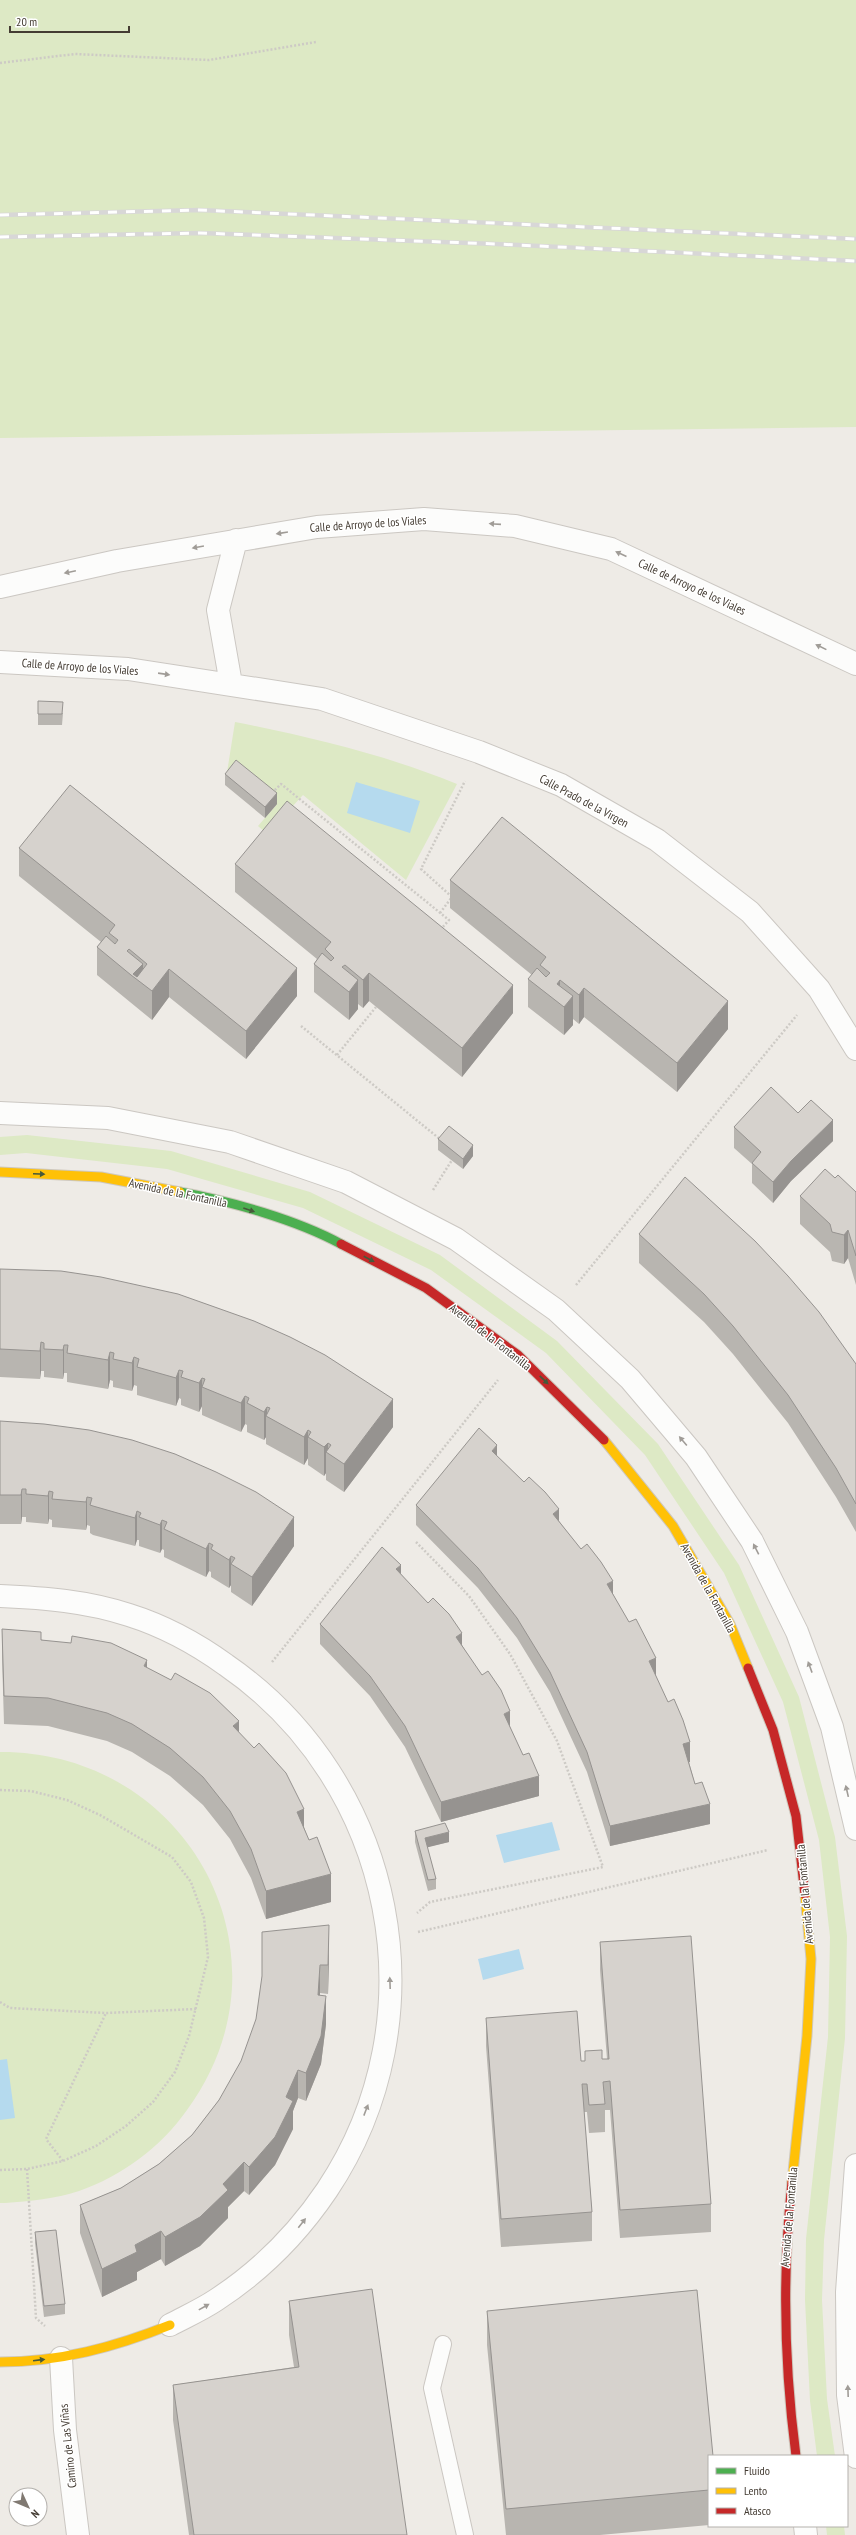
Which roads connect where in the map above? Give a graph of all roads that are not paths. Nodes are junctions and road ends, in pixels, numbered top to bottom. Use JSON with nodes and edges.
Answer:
{"nodes":[{"id":1,"x":236,"y":540,"type":"junction"},
{"id":2,"x":0,"y":587,"type":"edge"},
{"id":3,"x":0,"y":662,"type":"edge"},
{"id":4,"x":856,"y":664,"type":"edge"},
{"id":5,"x":231,"y":684,"type":"junction"},
{"id":6,"x":856,"y":1049,"type":"edge"},
{"id":7,"x":0,"y":1113,"type":"edge"},
{"id":8,"x":0,"y":1172,"type":"edge"},
{"id":9,"x":0,"y":1596,"type":"edge"},
{"id":10,"x":856,"y":1829,"type":"edge"},
{"id":11,"x":856,"y":2166,"type":"edge"},
{"id":12,"x":170,"y":2325,"type":"joint"},
{"id":13,"x":443,"y":2344,"type":"dead end"},
{"id":14,"x":61,"y":2358,"type":"junction"},
{"id":15,"x":0,"y":2362,"type":"edge"},
{"id":16,"x":796,"y":2455,"type":"edge"},
{"id":17,"x":856,"y":2457,"type":"edge"},
{"id":18,"x":78,"y":2535,"type":"edge"},
{"id":19,"x":465,"y":2535,"type":"edge"}],
"edges":[{"from":1,"to":2,"type":"street","name":"Calle de Arroyo de los Viales","one_way":true},
{"from":4,"to":1,"type":"street","name":"Calle de Arroyo de los Viales","one_way":true},
{"from":1,"to":5,"type":"street"},
{"from":3,"to":5,"type":"street","name":"Calle de Arroyo de los Viales","one_way":true},
{"from":5,"to":6,"type":"street","name":"Calle Prado de la Virgen"},
{"from":10,"to":7,"type":"street","one_way":true},
{"from":8,"to":16,"type":"street","name":"Avenida de la Fontanilla","one_way":true},
{"from":12,"to":9,"type":"street","one_way":true},
{"from":17,"to":11,"type":"street","one_way":true},
{"from":12,"to":14,"type":"street"},
{"from":13,"to":19,"type":"lane"},
{"from":15,"to":14,"type":"street","one_way":true},
{"from":14,"to":18,"type":"street","name":"Camino de Las Viñas"}]}
